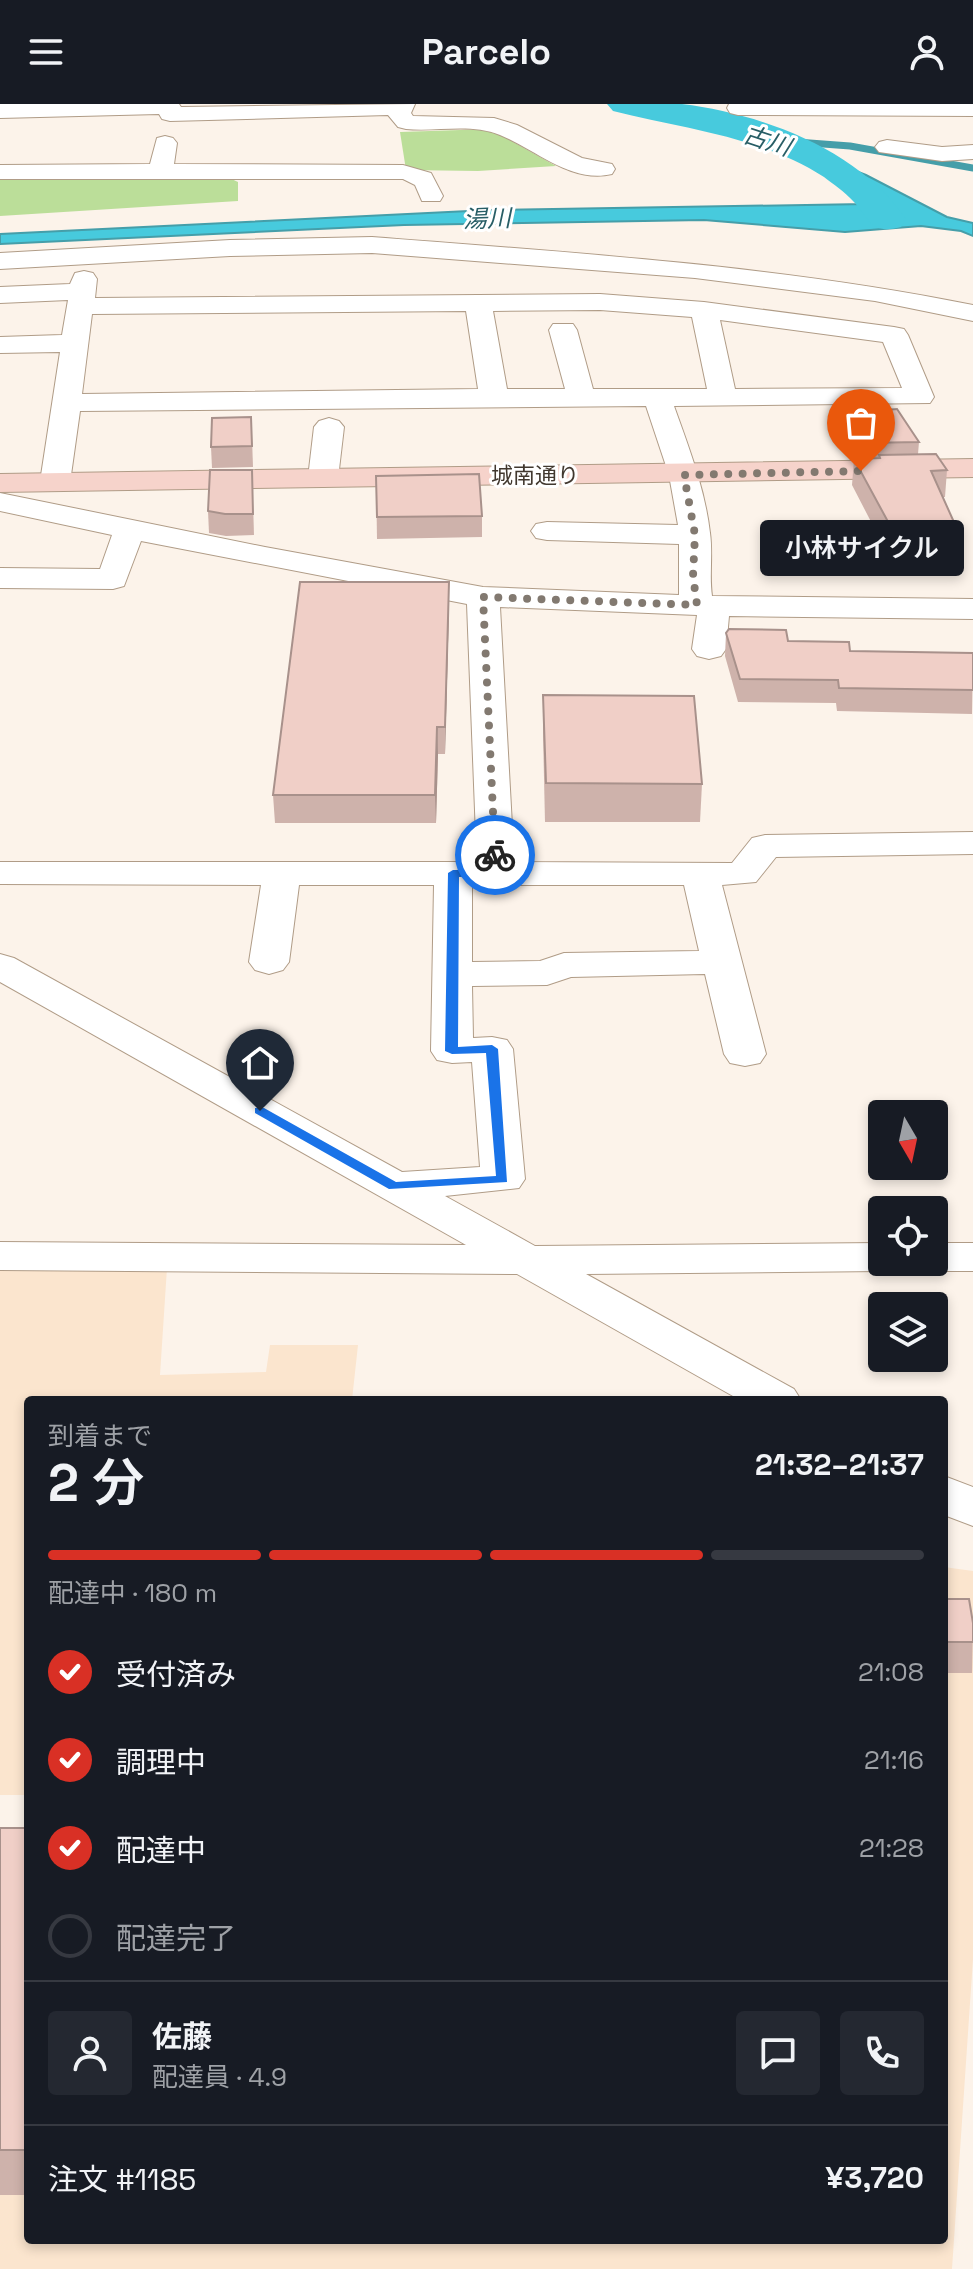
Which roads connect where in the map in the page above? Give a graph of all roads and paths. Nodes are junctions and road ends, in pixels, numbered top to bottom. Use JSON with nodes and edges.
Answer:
{"nodes":[{"id":1,"x":404,"y":106,"type":"edge"},
{"id":2,"x":839,"y":106,"type":"edge"},
{"id":3,"x":973,"y":109,"type":"edge"},
{"id":4,"x":0,"y":111,"type":"edge"},
{"id":5,"x":737,"y":111,"type":"edge"},
{"id":6,"x":168,"y":120,"type":"edge"},
{"id":7,"x":136,"y":136,"type":"dead end"},
{"id":8,"x":195,"y":140,"type":"dead end"},
{"id":9,"x":973,"y":152,"type":"edge"},
{"id":10,"x":603,"y":169,"type":"dead end"},
{"id":11,"x":161,"y":171,"type":"junction"},
{"id":12,"x":973,"y":171,"type":"edge"},
{"id":13,"x":0,"y":172,"type":"edge"},
{"id":14,"x":431,"y":196,"type":"dead end"},
{"id":15,"x":87,"y":257,"type":"junction"},
{"id":16,"x":0,"y":261,"type":"edge"},
{"id":17,"x":463,"y":271,"type":"dead end"},
{"id":18,"x":0,"y":295,"type":"edge"},
{"id":19,"x":82,"y":298,"type":"junction"},
{"id":20,"x":469,"y":303,"type":"junction"},
{"id":21,"x":704,"y":310,"type":"junction"},
{"id":22,"x":973,"y":313,"type":"edge"},
{"id":23,"x":563,"y":330,"type":"dead end"},
{"id":24,"x":75,"y":343,"type":"junction"},
{"id":25,"x":0,"y":345,"type":"edge"},
{"id":26,"x":494,"y":399,"type":"junction"},
{"id":27,"x":582,"y":399,"type":"junction"},
{"id":28,"x":723,"y":399,"type":"junction"},
{"id":29,"x":658,"y":400,"type":"junction"},
{"id":30,"x":66,"y":403,"type":"junction"},
{"id":31,"x":329,"y":427,"type":"dead end"},
{"id":32,"x":973,"y":468,"type":"edge"},
{"id":33,"x":684,"y":475,"type":"junction"},
{"id":34,"x":323,"y":478,"type":"junction"},
{"id":35,"x":55,"y":482,"type":"junction"},
{"id":36,"x":0,"y":483,"type":"edge"},
{"id":37,"x":0,"y":502,"type":"edge"},
{"id":38,"x":129,"y":530,"type":"junction"},
{"id":39,"x":547,"y":531,"type":"dead end"},
{"id":40,"x":695,"y":535,"type":"junction"},
{"id":41,"x":0,"y":578,"type":"edge"},
{"id":42,"x":483,"y":597,"type":"junction"},
{"id":43,"x":707,"y":605,"type":"junction"},
{"id":44,"x":973,"y":609,"type":"edge"},
{"id":45,"x":709,"y":649,"type":"dead end"},
{"id":46,"x":973,"y":843,"type":"edge"},
{"id":47,"x":0,"y":873,"type":"edge"},
{"id":48,"x":282,"y":873,"type":"junction"},
{"id":49,"x":453,"y":873,"type":"junction"},
{"id":50,"x":496,"y":873,"type":"junction"},
{"id":51,"x":700,"y":874,"type":"junction"},
{"id":52,"x":269,"y":962,"type":"dead end"},
{"id":53,"x":723,"y":962,"type":"junction"},
{"id":54,"x":0,"y":966,"type":"edge"},
{"id":55,"x":451,"y":974,"type":"junction"},
{"id":56,"x":745,"y":1054,"type":"dead end"},
{"id":57,"x":393,"y":1186,"type":"junction"},
{"id":58,"x":0,"y":1256,"type":"edge"},
{"id":59,"x":868,"y":1257,"type":"edge"},
{"id":60,"x":948,"y":1257,"type":"edge"},
{"id":61,"x":973,"y":1257,"type":"edge"},
{"id":62,"x":523,"y":1260,"type":"junction"},
{"id":63,"x":770,"y":1396,"type":"edge"},
{"id":64,"x":948,"y":1495,"type":"edge"},
{"id":65,"x":973,"y":1509,"type":"edge"}],
"edges":[{"from":1,"to":6,"type":"street"},
{"from":1,"to":10,"type":"street"},
{"from":2,"to":3,"type":"street"},
{"from":2,"to":5,"type":"street"},
{"from":4,"to":6,"type":"street"},
{"from":6,"to":7,"type":"street"},
{"from":6,"to":8,"type":"street"},
{"from":6,"to":11,"type":"street"},
{"from":9,"to":12,"type":"street"},
{"from":11,"to":13,"type":"street"},
{"from":11,"to":14,"type":"street"},
{"from":15,"to":16,"type":"street"},
{"from":15,"to":19,"type":"street"},
{"from":15,"to":22,"type":"street"},
{"from":17,"to":20,"type":"street"},
{"from":18,"to":19,"type":"street"},
{"from":19,"to":20,"type":"street"},
{"from":19,"to":24,"type":"street"},
{"from":20,"to":21,"type":"street"},
{"from":20,"to":26,"type":"street"},
{"from":21,"to":28,"type":"street"},
{"from":21,"to":28,"type":"street"},
{"from":23,"to":27,"type":"street"},
{"from":24,"to":25,"type":"street"},
{"from":24,"to":30,"type":"street"},
{"from":26,"to":27,"type":"street"},
{"from":26,"to":30,"type":"street"},
{"from":27,"to":29,"type":"street"},
{"from":28,"to":29,"type":"street"},
{"from":29,"to":33,"type":"street"},
{"from":30,"to":35,"type":"street"},
{"from":31,"to":34,"type":"street"},
{"from":32,"to":33,"type":"main road","name":"城南通り"},
{"from":33,"to":34,"type":"main road","name":"城南通り"},
{"from":33,"to":40,"type":"street"},
{"from":34,"to":35,"type":"main road","name":"城南通り"},
{"from":35,"to":36,"type":"main road","name":"城南通り"},
{"from":37,"to":38,"type":"street"},
{"from":38,"to":41,"type":"street"},
{"from":38,"to":42,"type":"street"},
{"from":39,"to":40,"type":"street"},
{"from":40,"to":43,"type":"street"},
{"from":42,"to":43,"type":"street"},
{"from":42,"to":50,"type":"street"},
{"from":43,"to":44,"type":"street"},
{"from":43,"to":45,"type":"street"},
{"from":46,"to":51,"type":"street"},
{"from":47,"to":48,"type":"street"},
{"from":48,"to":49,"type":"street"},
{"from":48,"to":52,"type":"street"},
{"from":49,"to":50,"type":"street"},
{"from":49,"to":55,"type":"street"},
{"from":50,"to":51,"type":"street"},
{"from":51,"to":53,"type":"street"},
{"from":53,"to":55,"type":"street"},
{"from":53,"to":56,"type":"street"},
{"from":54,"to":57,"type":"street"},
{"from":55,"to":57,"type":"street"},
{"from":57,"to":62,"type":"street"},
{"from":58,"to":62,"type":"street"},
{"from":59,"to":62,"type":"street"},
{"from":60,"to":61,"type":"street"},
{"from":62,"to":63,"type":"street"},
{"from":64,"to":65,"type":"street"}]}
